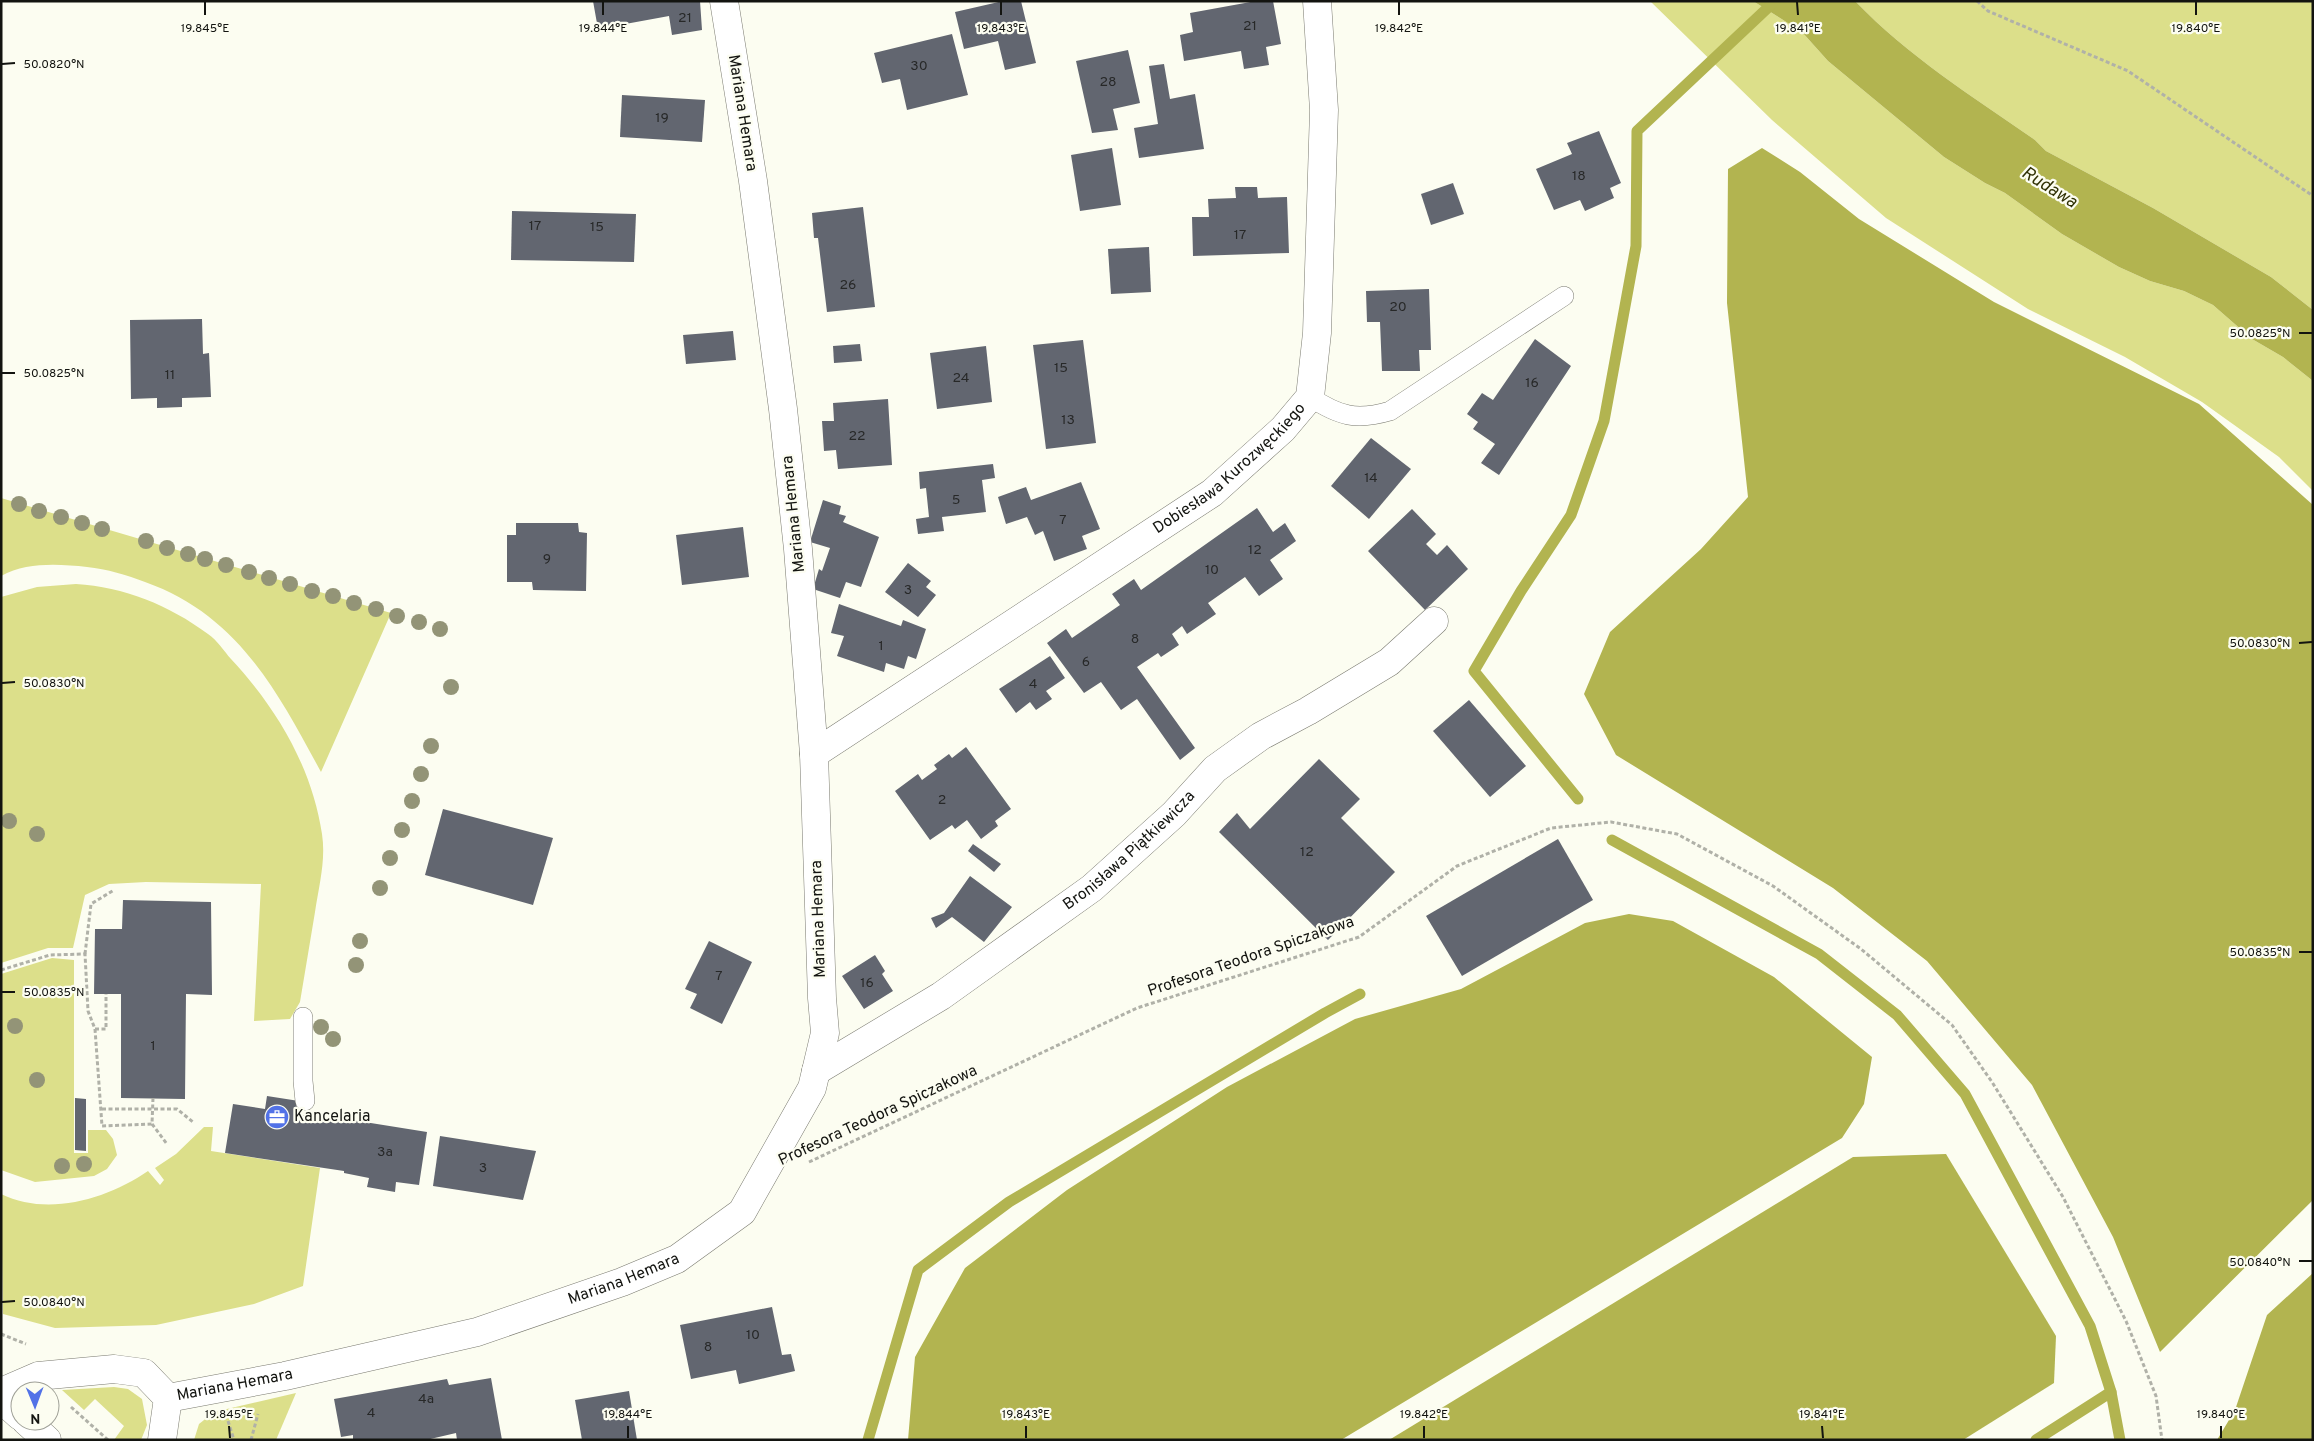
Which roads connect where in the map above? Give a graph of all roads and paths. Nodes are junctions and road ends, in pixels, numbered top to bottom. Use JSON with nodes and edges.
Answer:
{"nodes":[{"id":1,"x":724,"y":1,"type":"edge"},
{"id":2,"x":1317,"y":1,"type":"edge"},
{"id":3,"x":1978,"y":1,"type":"edge"},
{"id":4,"x":2313,"y":196,"type":"edge"},
{"id":5,"x":1564,"y":296,"type":"dead end"},
{"id":6,"x":1310,"y":397,"type":"junction"},
{"id":7,"x":1434,"y":621,"type":"dead end"},
{"id":8,"x":814,"y":754,"type":"junction"},
{"id":9,"x":114,"y":890,"type":"dead end"},
{"id":10,"x":85,"y":954,"type":"junction"},
{"id":11,"x":1,"y":970,"type":"edge"},
{"id":12,"x":106,"y":994,"type":"dead end"},
{"id":13,"x":304,"y":1016,"type":"dead end"},
{"id":14,"x":95,"y":1029,"type":"junction"},
{"id":15,"x":816,"y":1071,"type":"junction"},
{"id":16,"x":153,"y":1098,"type":"dead end"},
{"id":17,"x":305,"y":1101,"type":"dead end"},
{"id":18,"x":152,"y":1108,"type":"junction"},
{"id":19,"x":102,"y":1109,"type":"junction"},
{"id":20,"x":193,"y":1122,"type":"dead end"},
{"id":21,"x":152,"y":1124,"type":"junction"},
{"id":22,"x":167,"y":1144,"type":"dead end"},
{"id":23,"x":758,"y":1184,"type":"junction"},
{"id":24,"x":1,"y":1334,"type":"edge"},
{"id":25,"x":24,"y":1344,"type":"dead end"},
{"id":26,"x":1,"y":1392,"type":"edge"},
{"id":27,"x":168,"y":1398,"type":"junction"},
{"id":28,"x":226,"y":1416,"type":"dead end"},
{"id":29,"x":37,"y":1431,"type":"edge"},
{"id":30,"x":47,"y":1440,"type":"edge"},
{"id":31,"x":162,"y":1440,"type":"edge"},
{"id":32,"x":234,"y":1440,"type":"edge"},
{"id":33,"x":2162,"y":1440,"type":"edge"}],
"edges":[{"from":1,"to":8,"type":"street","name":"Mariana Hemara"},
{"from":2,"to":6,"type":"street","name":"Dobiesława Kurozwęckiego"},
{"from":3,"to":4,"type":"path"},
{"from":5,"to":6,"type":"lane"},
{"from":6,"to":8,"type":"street","name":"Dobiesława Kurozwęckiego"},
{"from":7,"to":15,"type":"street","name":"Bronisława Piątkiewicza"},
{"from":8,"to":15,"type":"street","name":"Mariana Hemara"},
{"from":9,"to":10,"type":"path"},
{"from":10,"to":11,"type":"path"},
{"from":10,"to":14,"type":"path"},
{"from":12,"to":14,"type":"path"},
{"from":13,"to":17,"type":"lane"},
{"from":14,"to":19,"type":"path"},
{"from":15,"to":23,"type":"street","name":"Mariana Hemara"},
{"from":16,"to":18,"type":"path"},
{"from":18,"to":19,"type":"path"},
{"from":18,"to":20,"type":"path"},
{"from":18,"to":21,"type":"path"},
{"from":19,"to":21,"type":"path"},
{"from":21,"to":22,"type":"path"},
{"from":23,"to":27,"type":"street","name":"Mariana Hemara"},
{"from":23,"to":33,"type":"path","name":"Profesora Teodora Spiczakowa"},
{"from":24,"to":25,"type":"path"},
{"from":26,"to":27,"type":"street","name":"Mariana Hemara"},
{"from":27,"to":31,"type":"street","name":"Mariana Hemara"},
{"from":28,"to":32,"type":"path"},
{"from":29,"to":30,"type":"street"}]}
